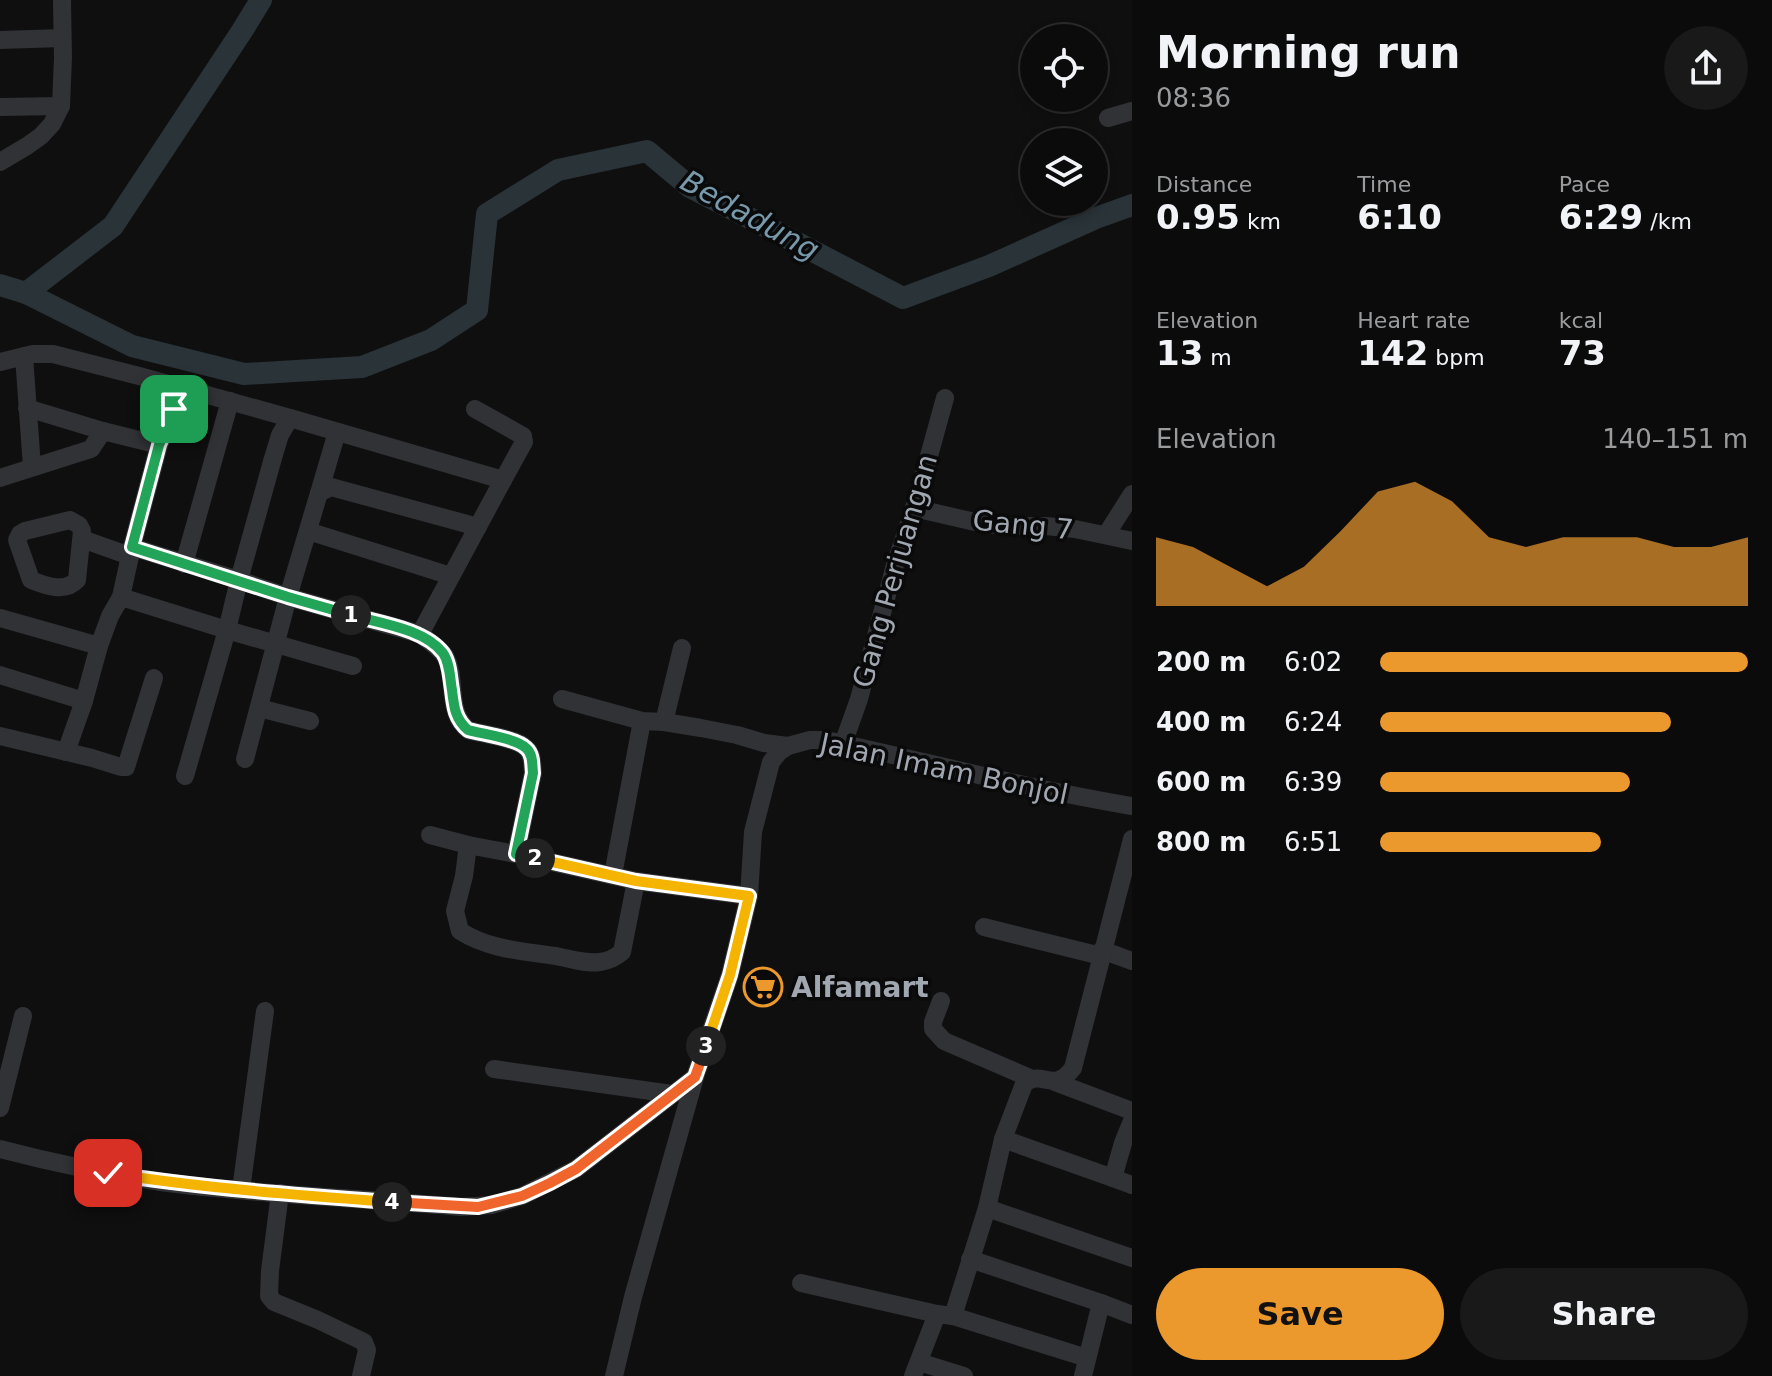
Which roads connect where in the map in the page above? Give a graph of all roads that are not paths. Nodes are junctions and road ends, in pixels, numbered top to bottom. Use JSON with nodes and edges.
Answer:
{"nodes":[{"id":1,"x":62,"y":0,"type":"edge"},
{"id":2,"x":62,"y":38,"type":"junction"},
{"id":3,"x":0,"y":40,"type":"edge"},
{"id":4,"x":61,"y":106,"type":"junction"},
{"id":5,"x":0,"y":107,"type":"edge"},
{"id":6,"x":1132,"y":111,"type":"edge"},
{"id":7,"x":1108,"y":118,"type":"dead end"},
{"id":8,"x":0,"y":162,"type":"edge"},
{"id":9,"x":24,"y":356,"type":"junction"},
{"id":10,"x":0,"y":362,"type":"edge"},
{"id":11,"x":186,"y":388,"type":"junction"},
{"id":12,"x":945,"y":398,"type":"dead end"},
{"id":13,"x":230,"y":401,"type":"junction"},
{"id":14,"x":27,"y":408,"type":"junction"},
{"id":15,"x":475,"y":409,"type":"dead end"},
{"id":16,"x":290,"y":418,"type":"junction"},
{"id":17,"x":103,"y":431,"type":"junction"},
{"id":18,"x":337,"y":432,"type":"junction"},
{"id":19,"x":159,"y":445,"type":"junction"},
{"id":20,"x":32,"y":467,"type":"junction"},
{"id":21,"x":0,"y":478,"type":"edge"},
{"id":22,"x":503,"y":480,"type":"junction"},
{"id":23,"x":319,"y":493,"type":"junction"},
{"id":24,"x":1132,"y":494,"type":"edge"},
{"id":25,"x":914,"y":508,"type":"junction"},
{"id":26,"x":478,"y":527,"type":"junction"},
{"id":27,"x":308,"y":531,"type":"junction"},
{"id":28,"x":1106,"y":535,"type":"junction"},
{"id":29,"x":82,"y":539,"type":"dead end"},
{"id":30,"x":1132,"y":541,"type":"edge"},
{"id":31,"x":131,"y":551,"type":"junction"},
{"id":32,"x":184,"y":564,"type":"junction"},
{"id":33,"x":451,"y":576,"type":"junction"},
{"id":34,"x":239,"y":580,"type":"junction"},
{"id":35,"x":121,"y":597,"type":"junction"},
{"id":36,"x":288,"y":597,"type":"junction"},
{"id":37,"x":0,"y":618,"type":"edge"},
{"id":38,"x":227,"y":630,"type":"junction"},
{"id":39,"x":420,"y":634,"type":"junction"},
{"id":40,"x":276,"y":644,"type":"junction"},
{"id":41,"x":99,"y":646,"type":"junction"},
{"id":42,"x":682,"y":648,"type":"dead end"},
{"id":43,"x":353,"y":666,"type":"dead end"},
{"id":44,"x":0,"y":675,"type":"edge"},
{"id":45,"x":154,"y":678,"type":"dead end"},
{"id":46,"x":562,"y":699,"type":"dead end"},
{"id":47,"x":84,"y":701,"type":"junction"},
{"id":48,"x":259,"y":708,"type":"junction"},
{"id":49,"x":310,"y":721,"type":"dead end"},
{"id":50,"x":642,"y":721,"type":"junction"},
{"id":51,"x":664,"y":722,"type":"junction"},
{"id":52,"x":0,"y":736,"type":"edge"},
{"id":53,"x":843,"y":744,"type":"junction"},
{"id":54,"x":788,"y":746,"type":"junction"},
{"id":55,"x":66,"y":752,"type":"junction"},
{"id":56,"x":245,"y":759,"type":"dead end"},
{"id":57,"x":185,"y":776,"type":"dead end"},
{"id":58,"x":1132,"y":806,"type":"edge"},
{"id":59,"x":430,"y":835,"type":"dead end"},
{"id":60,"x":1132,"y":839,"type":"edge"},
{"id":61,"x":468,"y":845,"type":"junction"},
{"id":62,"x":516,"y":854,"type":"junction"},
{"id":63,"x":613,"y":875,"type":"junction"},
{"id":64,"x":636,"y":881,"type":"junction"},
{"id":65,"x":749,"y":896,"type":"junction"},
{"id":66,"x":984,"y":927,"type":"dead end"},
{"id":67,"x":1102,"y":953,"type":"junction"},
{"id":68,"x":1132,"y":961,"type":"edge"},
{"id":69,"x":941,"y":1001,"type":"dead end"},
{"id":70,"x":265,"y":1011,"type":"dead end"},
{"id":71,"x":23,"y":1016,"type":"dead end"},
{"id":72,"x":494,"y":1069,"type":"dead end"},
{"id":73,"x":695,"y":1077,"type":"junction"},
{"id":74,"x":1030,"y":1078,"type":"junction"},
{"id":75,"x":1055,"y":1082,"type":"junction"},
{"id":76,"x":672,"y":1094,"type":"junction"},
{"id":77,"x":0,"y":1108,"type":"edge"},
{"id":78,"x":1132,"y":1111,"type":"edge"},
{"id":79,"x":1132,"y":1121,"type":"edge"},
{"id":80,"x":1003,"y":1139,"type":"junction"},
{"id":81,"x":0,"y":1149,"type":"edge"},
{"id":82,"x":1113,"y":1178,"type":"junction"},
{"id":83,"x":1132,"y":1185,"type":"edge"},
{"id":84,"x":241,"y":1190,"type":"junction"},
{"id":85,"x":280,"y":1193,"type":"junction"},
{"id":86,"x":987,"y":1208,"type":"junction"},
{"id":87,"x":1132,"y":1258,"type":"edge"},
{"id":88,"x":970,"y":1259,"type":"junction"},
{"id":89,"x":801,"y":1283,"type":"dead end"},
{"id":90,"x":1101,"y":1303,"type":"junction"},
{"id":91,"x":945,"y":1315,"type":"junction"},
{"id":92,"x":1132,"y":1315,"type":"edge"},
{"id":93,"x":1085,"y":1367,"type":"edge"},
{"id":94,"x":916,"y":1369,"type":"edge"},
{"id":95,"x":361,"y":1376,"type":"edge"},
{"id":96,"x":614,"y":1376,"type":"edge"},
{"id":97,"x":964,"y":1376,"type":"edge"}],
"edges":[{"from":1,"to":2,"type":"street"},
{"from":2,"to":3,"type":"street"},
{"from":2,"to":4,"type":"street"},
{"from":4,"to":5,"type":"street"},
{"from":4,"to":8,"type":"street"},
{"from":6,"to":7,"type":"street"},
{"from":9,"to":10,"type":"street"},
{"from":9,"to":11,"type":"street"},
{"from":9,"to":14,"type":"street"},
{"from":11,"to":13,"type":"street"},
{"from":11,"to":19,"type":"street"},
{"from":12,"to":25,"type":"street","name":"Gang Perjuangan"},
{"from":13,"to":16,"type":"street"},
{"from":13,"to":32,"type":"street"},
{"from":14,"to":17,"type":"street"},
{"from":14,"to":20,"type":"street"},
{"from":15,"to":22,"type":"street"},
{"from":16,"to":18,"type":"street"},
{"from":16,"to":34,"type":"street"},
{"from":17,"to":19,"type":"street"},
{"from":17,"to":20,"type":"street"},
{"from":18,"to":22,"type":"street"},
{"from":18,"to":23,"type":"street"},
{"from":19,"to":31,"type":"street"},
{"from":20,"to":21,"type":"street"},
{"from":22,"to":26,"type":"street"},
{"from":23,"to":26,"type":"street"},
{"from":23,"to":27,"type":"street"},
{"from":24,"to":28,"type":"street"},
{"from":25,"to":28,"type":"street","name":"Gang 7"},
{"from":25,"to":53,"type":"street","name":"Gang Perjuangan"},
{"from":26,"to":33,"type":"street"},
{"from":27,"to":33,"type":"street"},
{"from":27,"to":36,"type":"street"},
{"from":28,"to":30,"type":"street","name":"Gang 7"},
{"from":29,"to":31,"type":"street"},
{"from":31,"to":32,"type":"street"},
{"from":31,"to":35,"type":"street"},
{"from":32,"to":34,"type":"street"},
{"from":33,"to":39,"type":"street"},
{"from":34,"to":36,"type":"street"},
{"from":34,"to":38,"type":"street"},
{"from":35,"to":38,"type":"street"},
{"from":35,"to":41,"type":"street"},
{"from":36,"to":39,"type":"street"},
{"from":36,"to":40,"type":"street"},
{"from":37,"to":41,"type":"street"},
{"from":38,"to":40,"type":"street"},
{"from":38,"to":57,"type":"street"},
{"from":39,"to":62,"type":"street"},
{"from":40,"to":43,"type":"street"},
{"from":40,"to":48,"type":"street"},
{"from":41,"to":47,"type":"street"},
{"from":42,"to":51,"type":"street"},
{"from":44,"to":47,"type":"street"},
{"from":45,"to":55,"type":"street"},
{"from":46,"to":50,"type":"street"},
{"from":47,"to":55,"type":"street"},
{"from":48,"to":49,"type":"street"},
{"from":48,"to":56,"type":"street"},
{"from":50,"to":51,"type":"street"},
{"from":50,"to":63,"type":"street"},
{"from":51,"to":54,"type":"street"},
{"from":52,"to":55,"type":"street"},
{"from":53,"to":54,"type":"street","name":"Jalan Imam Bonjol"},
{"from":53,"to":58,"type":"street","name":"Jalan Imam Bonjol"},
{"from":54,"to":65,"type":"street","name":"Jalan Imam Bonjol"},
{"from":59,"to":61,"type":"street"},
{"from":60,"to":67,"type":"street"},
{"from":61,"to":62,"type":"street"},
{"from":61,"to":64,"type":"street"},
{"from":62,"to":63,"type":"street"},
{"from":63,"to":64,"type":"street"},
{"from":64,"to":65,"type":"street"},
{"from":65,"to":73,"type":"street","name":"Jalan Imam Bonjol"},
{"from":66,"to":67,"type":"street"},
{"from":67,"to":68,"type":"street"},
{"from":67,"to":75,"type":"street"},
{"from":69,"to":74,"type":"street"},
{"from":70,"to":84,"type":"street"},
{"from":71,"to":77,"type":"street"},
{"from":72,"to":76,"type":"street"},
{"from":73,"to":76,"type":"street"},
{"from":73,"to":96,"type":"street","name":"Jalan Imam Bonjol"},
{"from":74,"to":75,"type":"street"},
{"from":74,"to":80,"type":"street"},
{"from":75,"to":78,"type":"street"},
{"from":76,"to":85,"type":"street"},
{"from":79,"to":82,"type":"street"},
{"from":80,"to":82,"type":"street"},
{"from":80,"to":86,"type":"street"},
{"from":81,"to":84,"type":"street"},
{"from":82,"to":83,"type":"street"},
{"from":84,"to":85,"type":"street"},
{"from":85,"to":95,"type":"street"},
{"from":86,"to":87,"type":"street"},
{"from":86,"to":88,"type":"street"},
{"from":88,"to":90,"type":"street"},
{"from":88,"to":91,"type":"street"},
{"from":89,"to":91,"type":"street"},
{"from":90,"to":92,"type":"street"},
{"from":90,"to":93,"type":"street"},
{"from":91,"to":93,"type":"street"},
{"from":91,"to":94,"type":"street"},
{"from":94,"to":97,"type":"street"}]}
